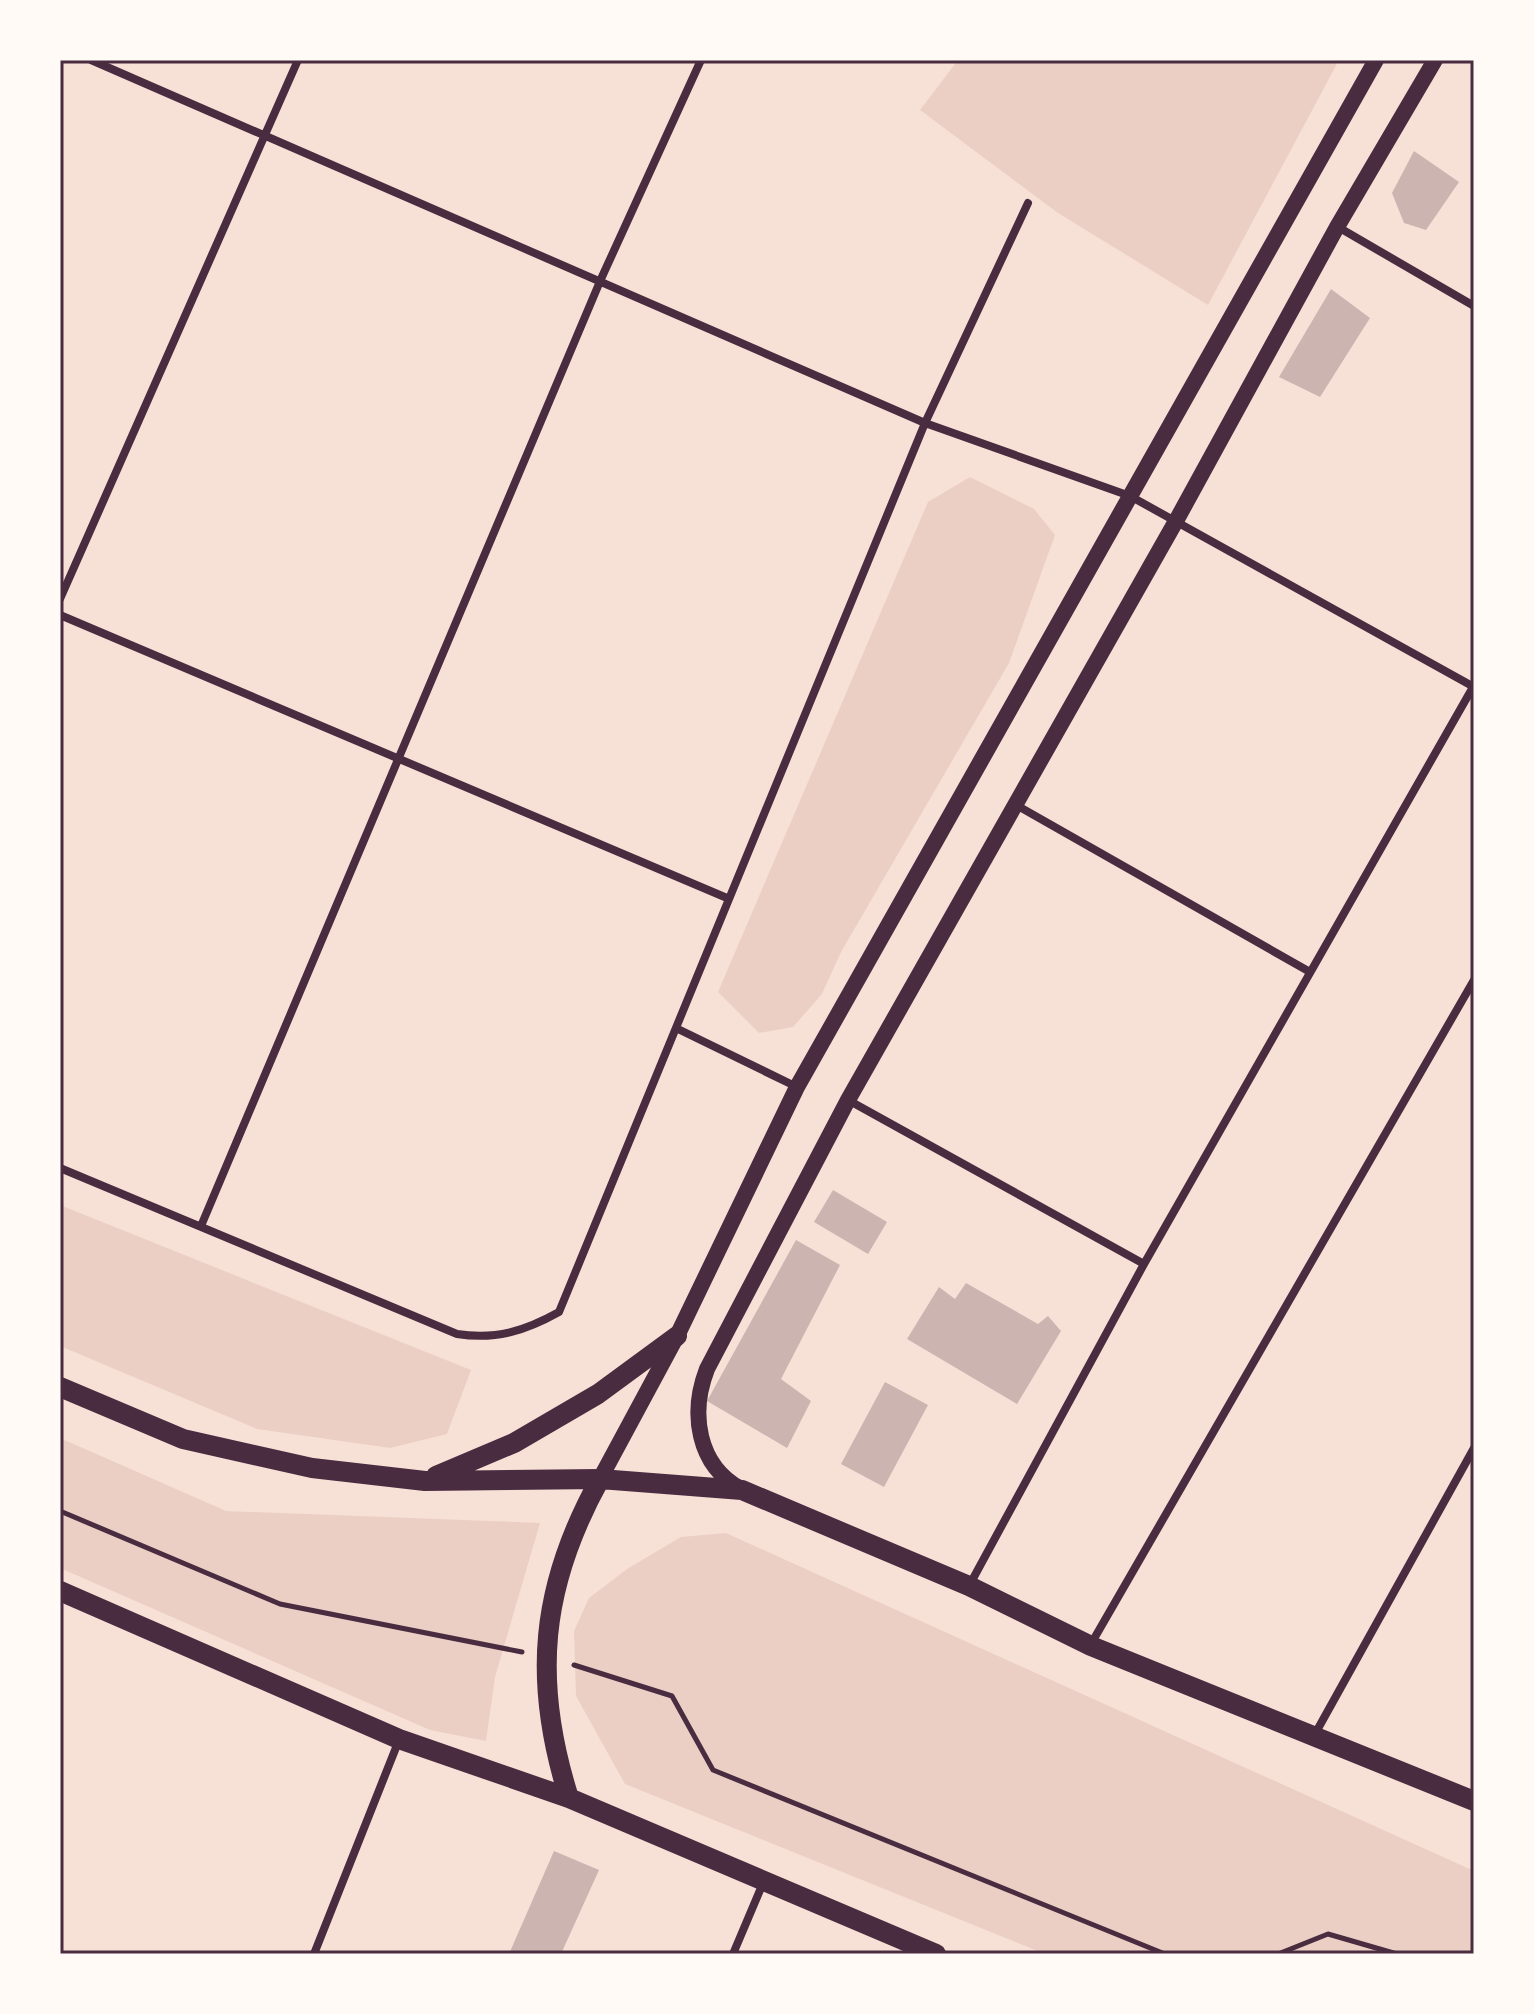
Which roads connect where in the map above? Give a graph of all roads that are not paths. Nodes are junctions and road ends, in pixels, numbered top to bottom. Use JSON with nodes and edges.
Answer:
{"nodes":[{"id":1,"x":91,"y":60,"type":"edge"},
{"id":2,"x":298,"y":60,"type":"edge"},
{"id":3,"x":701,"y":60,"type":"edge"},
{"id":4,"x":1376,"y":60,"type":"edge"},
{"id":5,"x":1435,"y":60,"type":"edge"},
{"id":6,"x":264,"y":135,"type":"junction"},
{"id":7,"x":1028,"y":203,"type":"dead end"},
{"id":8,"x":1337,"y":227,"type":"junction"},
{"id":9,"x":601,"y":279,"type":"junction"},
{"id":10,"x":1474,"y":306,"type":"edge"},
{"id":11,"x":925,"y":423,"type":"junction"},
{"id":12,"x":1130,"y":496,"type":"junction"},
{"id":13,"x":1176,"y":521,"type":"junction"},
{"id":14,"x":60,"y":599,"type":"edge"},
{"id":15,"x":60,"y":615,"type":"edge"},
{"id":16,"x":1474,"y":687,"type":"edge"},
{"id":17,"x":397,"y":757,"type":"junction"},
{"id":18,"x":1015,"y":805,"type":"junction"},
{"id":19,"x":727,"y":898,"type":"junction"},
{"id":20,"x":1310,"y":972,"type":"junction"},
{"id":21,"x":1474,"y":980,"type":"edge"},
{"id":22,"x":678,"y":1029,"type":"junction"},
{"id":23,"x":797,"y":1087,"type":"junction"},
{"id":24,"x":848,"y":1100,"type":"junction"},
{"id":25,"x":60,"y":1168,"type":"edge"},
{"id":26,"x":201,"y":1226,"type":"junction"},
{"id":27,"x":1144,"y":1264,"type":"junction"},
{"id":28,"x":677,"y":1336,"type":"junction"},
{"id":29,"x":60,"y":1387,"type":"edge"},
{"id":30,"x":1474,"y":1448,"type":"edge"},
{"id":31,"x":600,"y":1479,"type":"junction"},
{"id":32,"x":425,"y":1481,"type":"junction"},
{"id":33,"x":742,"y":1490,"type":"junction"},
{"id":34,"x":969,"y":1586,"type":"junction"},
{"id":35,"x":60,"y":1591,"type":"edge"},
{"id":36,"x":1091,"y":1646,"type":"junction"},
{"id":37,"x":1314,"y":1735,"type":"junction"},
{"id":38,"x":399,"y":1739,"type":"junction"},
{"id":39,"x":569,"y":1798,"type":"junction"},
{"id":40,"x":1469,"y":1802,"type":"edge"},
{"id":41,"x":765,"y":1879,"type":"junction"},
{"id":42,"x":314,"y":1954,"type":"edge"},
{"id":43,"x":733,"y":1954,"type":"edge"},
{"id":44,"x":936,"y":1954,"type":"edge"}],
"edges":[{"from":1,"to":6,"type":"street"},
{"from":2,"to":6,"type":"street"},
{"from":3,"to":9,"type":"street"},
{"from":4,"to":12,"type":"main road"},
{"from":5,"to":8,"type":"main road"},
{"from":6,"to":9,"type":"street"},
{"from":6,"to":14,"type":"street"},
{"from":7,"to":11,"type":"street"},
{"from":8,"to":10,"type":"street"},
{"from":8,"to":13,"type":"main road"},
{"from":9,"to":11,"type":"street"},
{"from":9,"to":17,"type":"street"},
{"from":11,"to":12,"type":"street"},
{"from":11,"to":19,"type":"street"},
{"from":12,"to":13,"type":"street"},
{"from":12,"to":23,"type":"main road"},
{"from":13,"to":16,"type":"street"},
{"from":13,"to":18,"type":"main road"},
{"from":15,"to":17,"type":"street"},
{"from":16,"to":20,"type":"street"},
{"from":17,"to":19,"type":"street"},
{"from":17,"to":26,"type":"street"},
{"from":18,"to":20,"type":"street"},
{"from":18,"to":24,"type":"main road"},
{"from":19,"to":22,"type":"street"},
{"from":20,"to":27,"type":"street"},
{"from":21,"to":36,"type":"street"},
{"from":22,"to":23,"type":"street"},
{"from":22,"to":26,"type":"street"},
{"from":23,"to":28,"type":"main road"},
{"from":24,"to":27,"type":"street"},
{"from":24,"to":33,"type":"main road"},
{"from":25,"to":26,"type":"street"},
{"from":27,"to":34,"type":"street"},
{"from":28,"to":31,"type":"main road"},
{"from":28,"to":32,"type":"main road"},
{"from":29,"to":32,"type":"main road"},
{"from":30,"to":37,"type":"street"},
{"from":31,"to":32,"type":"main road"},
{"from":31,"to":33,"type":"main road"},
{"from":31,"to":39,"type":"main road"},
{"from":33,"to":34,"type":"main road"},
{"from":34,"to":36,"type":"main road"},
{"from":35,"to":38,"type":"main road"},
{"from":36,"to":37,"type":"main road"},
{"from":37,"to":40,"type":"main road"},
{"from":38,"to":39,"type":"main road"},
{"from":38,"to":42,"type":"street"},
{"from":39,"to":41,"type":"main road"},
{"from":41,"to":43,"type":"street"},
{"from":41,"to":44,"type":"main road"}]}
